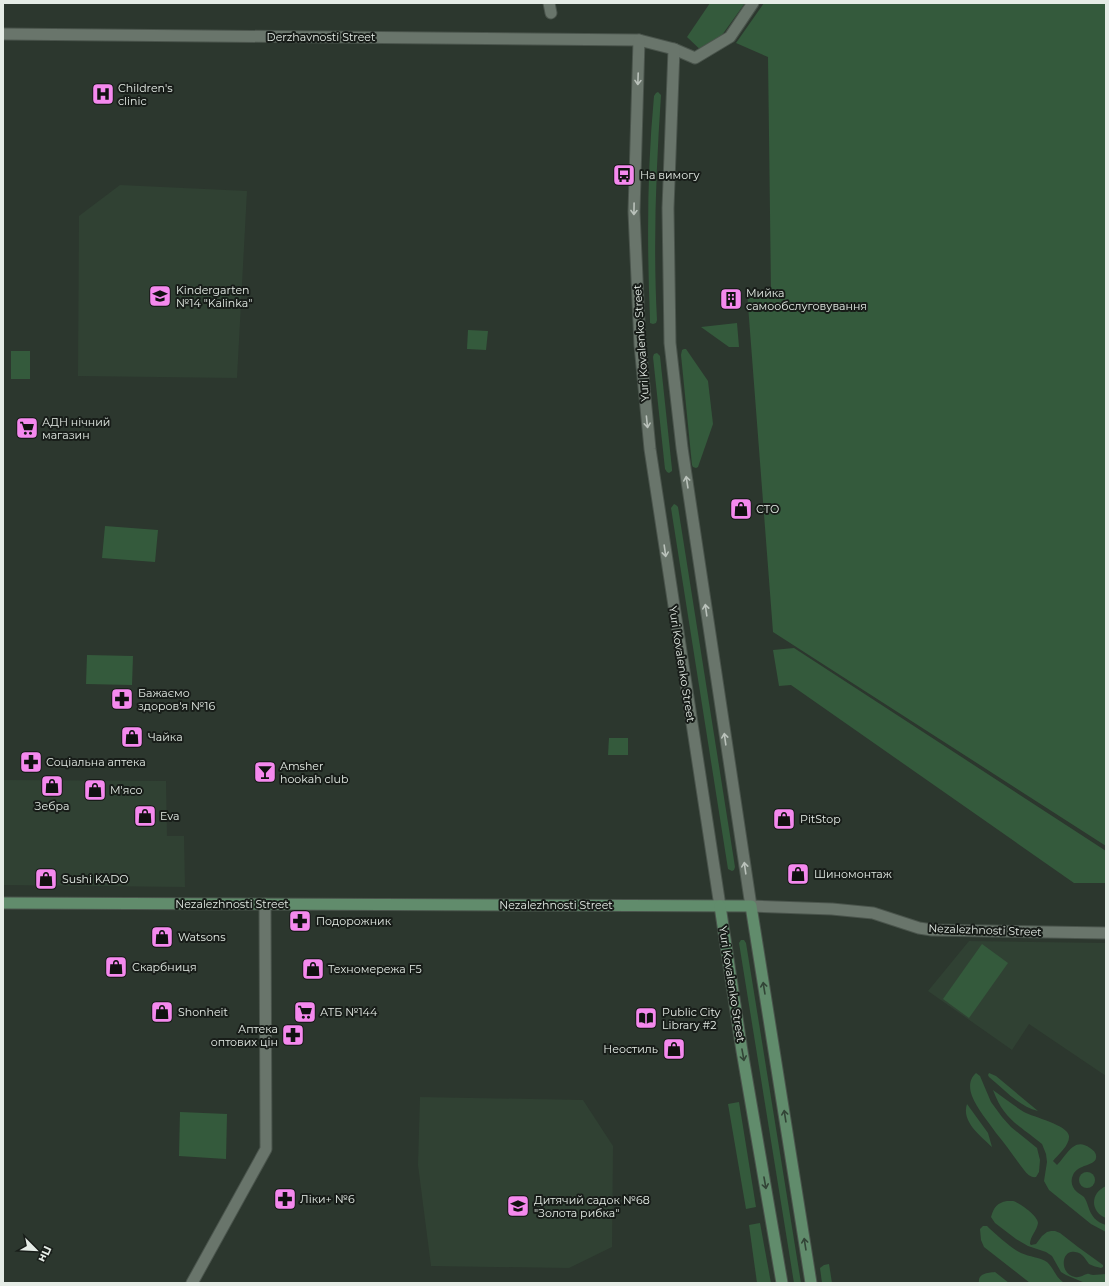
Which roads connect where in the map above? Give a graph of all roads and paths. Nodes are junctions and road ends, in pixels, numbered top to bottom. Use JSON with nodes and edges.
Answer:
{"nodes":[{"id":1,"x":753,"y":3,"type":"edge"},
{"id":2,"x":3,"y":34,"type":"edge"},
{"id":3,"x":639,"y":40,"type":"junction"},
{"id":4,"x":674,"y":49,"type":"junction"},
{"id":5,"x":3,"y":902,"type":"edge"},
{"id":6,"x":265,"y":904,"type":"junction"},
{"id":7,"x":720,"y":906,"type":"junction"},
{"id":8,"x":751,"y":906,"type":"junction"},
{"id":9,"x":1106,"y":933,"type":"edge"},
{"id":10,"x":192,"y":1283,"type":"edge"},
{"id":11,"x":782,"y":1283,"type":"edge"},
{"id":12,"x":811,"y":1283,"type":"edge"}],
"edges":[{"from":1,"to":4,"type":"street","name":"Derzhavnosti Street"},
{"from":2,"to":3,"type":"street","name":"Derzhavnosti Street"},
{"from":3,"to":4,"type":"street","name":"Derzhavnosti Street"},
{"from":3,"to":7,"type":"street","name":"Yuri Kovalenko Street","one_way":true},
{"from":8,"to":4,"type":"street","one_way":true},
{"from":5,"to":6,"type":"main road","name":"Nezalezhnosti Street"},
{"from":6,"to":7,"type":"main road","name":"Nezalezhnosti Street"},
{"from":6,"to":10,"type":"street"},
{"from":7,"to":8,"type":"main road","name":"Nezalezhnosti Street"},
{"from":7,"to":11,"type":"main road","name":"Yuri Kovalenko Street","one_way":true},
{"from":8,"to":9,"type":"street","name":"Nezalezhnosti Street"},
{"from":12,"to":8,"type":"main road","one_way":true}]}
